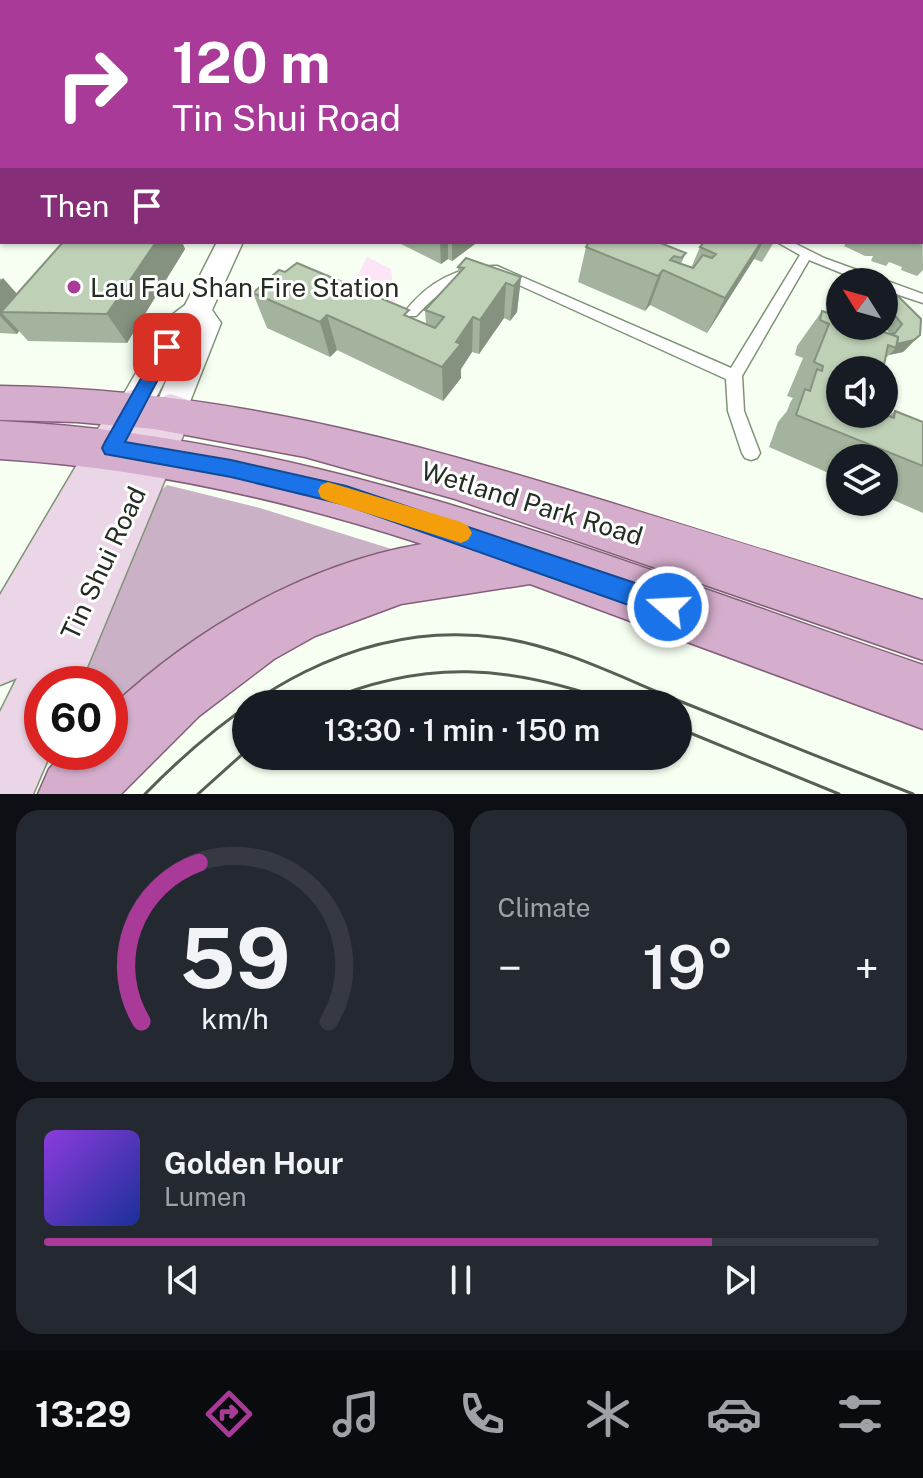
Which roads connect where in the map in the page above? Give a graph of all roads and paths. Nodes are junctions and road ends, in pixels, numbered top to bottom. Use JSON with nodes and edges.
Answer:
{"nodes":[{"id":1,"x":229,"y":244,"type":"edge"},
{"id":2,"x":787,"y":244,"type":"edge"},
{"id":3,"x":806,"y":255,"type":"junction"},
{"id":4,"x":840,"y":268,"type":"edge"},
{"id":5,"x":898,"y":290,"type":"edge"},
{"id":6,"x":923,"y":299,"type":"edge"},
{"id":7,"x":411,"y":313,"type":"edge"},
{"id":8,"x":734,"y":376,"type":"junction"},
{"id":9,"x":0,"y":403,"type":"edge"},
{"id":10,"x":142,"y":430,"type":"junction"},
{"id":11,"x":0,"y":440,"type":"edge"},
{"id":12,"x":751,"y":453,"type":"dead end"},
{"id":13,"x":532,"y":559,"type":"junction"},
{"id":14,"x":923,"y":630,"type":"edge"},
{"id":15,"x":0,"y":654,"type":"edge"},
{"id":16,"x":55,"y":666,"type":"edge"},
{"id":17,"x":923,"y":697,"type":"edge"},
{"id":18,"x":24,"y":735,"type":"edge"},
{"id":19,"x":0,"y":788,"type":"edge"},
{"id":20,"x":74,"y":794,"type":"edge"}],
"edges":[{"from":1,"to":10,"type":"street","name":"Tin Shui Road"},
{"from":2,"to":3,"type":"lane"},
{"from":3,"to":4,"type":"lane"},
{"from":3,"to":8,"type":"lane"},
{"from":5,"to":6,"type":"lane"},
{"from":7,"to":8,"type":"lane"},
{"from":8,"to":12,"type":"lane"},
{"from":9,"to":10,"type":"main road"},
{"from":10,"to":11,"type":"main road"},
{"from":10,"to":13,"type":"main road","name":"Wetland Park Road"},
{"from":10,"to":14,"type":"main road","name":"Wetland Park Road"},
{"from":10,"to":15,"type":"main road","name":"Tin Shui Road"},
{"from":10,"to":16,"type":"main road","name":"Tin Shui Road"},
{"from":13,"to":17,"type":"main road","name":"Wetland Park Road"},
{"from":13,"to":20,"type":"main road"},
{"from":18,"to":19,"type":"main road"}]}
